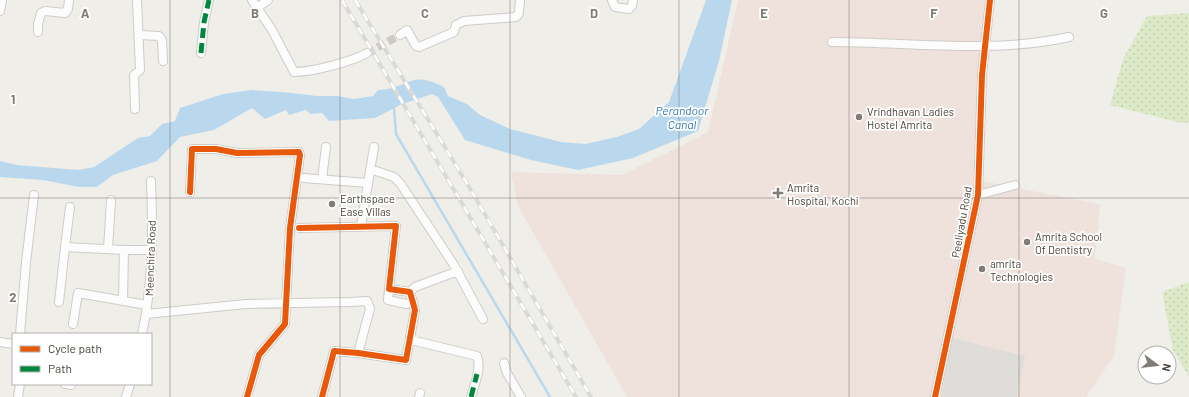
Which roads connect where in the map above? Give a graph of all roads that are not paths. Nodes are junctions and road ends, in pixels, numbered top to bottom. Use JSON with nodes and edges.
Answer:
{"nodes":[{"id":1,"x":2,"y":0,"type":"edge"},
{"id":2,"x":69,"y":0,"type":"edge"},
{"id":3,"x":137,"y":0,"type":"edge"},
{"id":4,"x":209,"y":0,"type":"edge"},
{"id":5,"x":252,"y":0,"type":"edge"},
{"id":6,"x":268,"y":0,"type":"edge"},
{"id":7,"x":520,"y":0,"type":"edge"},
{"id":8,"x":612,"y":0,"type":"edge"},
{"id":9,"x":633,"y":0,"type":"edge"},
{"id":10,"x":990,"y":0,"type":"edge"},
{"id":11,"x":257,"y":8,"type":"junction"},
{"id":12,"x":0,"y":11,"type":"edge"},
{"id":13,"x":38,"y":32,"type":"dead end"},
{"id":14,"x":139,"y":35,"type":"junction"},
{"id":15,"x":400,"y":35,"type":"dead end"},
{"id":16,"x":1069,"y":37,"type":"dead end"},
{"id":17,"x":832,"y":42,"type":"dead end"},
{"id":18,"x":986,"y":46,"type":"junction"},
{"id":19,"x":201,"y":53,"type":"dead end"},
{"id":20,"x":367,"y":53,"type":"tunnel mouth"},
{"id":21,"x":163,"y":61,"type":"dead end"},
{"id":22,"x":136,"y":109,"type":"dead end"},
{"id":23,"x":326,"y":147,"type":"dead end"},
{"id":24,"x":374,"y":148,"type":"dead end"},
{"id":25,"x":370,"y":169,"type":"junction"},
{"id":26,"x":304,"y":178,"type":"dead end"},
{"id":27,"x":322,"y":180,"type":"junction"},
{"id":28,"x":151,"y":181,"type":"dead end"},
{"id":29,"x":367,"y":183,"type":"junction"},
{"id":30,"x":1015,"y":184,"type":"dead end"},
{"id":31,"x":190,"y":192,"type":"dead end"},
{"id":32,"x":978,"y":195,"type":"junction"},
{"id":33,"x":34,"y":196,"type":"dead end"},
{"id":34,"x":111,"y":200,"type":"dead end"},
{"id":35,"x":70,"y":207,"type":"dead end"},
{"id":36,"x":361,"y":226,"type":"junction"},
{"id":37,"x":299,"y":228,"type":"dead end"},
{"id":38,"x":65,"y":247,"type":"junction"},
{"id":39,"x":108,"y":249,"type":"junction"},
{"id":40,"x":124,"y":250,"type":"junction"},
{"id":41,"x":152,"y":250,"type":"junction"},
{"id":42,"x":458,"y":271,"type":"junction"},
{"id":43,"x":389,"y":289,"type":"junction"},
{"id":44,"x":410,"y":292,"type":"junction"},
{"id":45,"x":123,"y":300,"type":"junction"},
{"id":46,"x":60,"y":302,"type":"dead end"},
{"id":47,"x":412,"y":302,"type":"junction"},
{"id":48,"x":286,"y":304,"type":"junction"},
{"id":49,"x":147,"y":305,"type":"junction"},
{"id":50,"x":146,"y":314,"type":"junction"},
{"id":51,"x":483,"y":318,"type":"dead end"},
{"id":52,"x":73,"y":324,"type":"dead end"},
{"id":53,"x":20,"y":333,"type":"edge"},
{"id":54,"x":142,"y":333,"type":"edge"},
{"id":55,"x":411,"y":340,"type":"junction"},
{"id":56,"x":0,"y":342,"type":"edge"},
{"id":57,"x":12,"y":344,"type":"edge"},
{"id":58,"x":358,"y":353,"type":"junction"},
{"id":59,"x":504,"y":363,"type":"dead end"},
{"id":60,"x":20,"y":385,"type":"edge"},
{"id":61,"x":130,"y":385,"type":"edge"},
{"id":62,"x":18,"y":397,"type":"edge"},
{"id":63,"x":126,"y":397,"type":"edge"},
{"id":64,"x":247,"y":397,"type":"edge"},
{"id":65,"x":322,"y":397,"type":"edge"},
{"id":66,"x":471,"y":397,"type":"edge"},
{"id":67,"x":522,"y":397,"type":"edge"},
{"id":68,"x":935,"y":397,"type":"edge"}],
"edges":[{"from":1,"to":12,"type":"street"},
{"from":2,"to":13,"type":"street"},
{"from":3,"to":14,"type":"street"},
{"from":4,"to":19,"type":"street"},
{"from":5,"to":11,"type":"street"},
{"from":6,"to":11,"type":"street"},
{"from":7,"to":15,"type":"street"},
{"from":8,"to":9,"type":"street"},
{"from":10,"to":18,"type":"street","name":"Peeliyadu Road"},
{"from":11,"to":20,"type":"street"},
{"from":14,"to":21,"type":"street"},
{"from":14,"to":22,"type":"street"},
{"from":16,"to":18,"type":"street"},
{"from":17,"to":18,"type":"street"},
{"from":18,"to":32,"type":"street","name":"Peeliyadu Road"},
{"from":23,"to":27,"type":"street"},
{"from":24,"to":25,"type":"street"},
{"from":25,"to":29,"type":"street"},
{"from":25,"to":42,"type":"street"},
{"from":26,"to":27,"type":"street"},
{"from":27,"to":29,"type":"street"},
{"from":28,"to":41,"type":"street","name":"Meenchira Road"},
{"from":29,"to":36,"type":"street"},
{"from":30,"to":32,"type":"street"},
{"from":31,"to":48,"type":"street"},
{"from":32,"to":68,"type":"street","name":"Peeliyadu Road"},
{"from":33,"to":53,"type":"street"},
{"from":34,"to":39,"type":"street"},
{"from":35,"to":38,"type":"street"},
{"from":36,"to":37,"type":"street"},
{"from":36,"to":43,"type":"street"},
{"from":38,"to":39,"type":"street"},
{"from":38,"to":46,"type":"street"},
{"from":39,"to":40,"type":"street"},
{"from":40,"to":41,"type":"street"},
{"from":40,"to":45,"type":"street"},
{"from":41,"to":49,"type":"street","name":"Meenchira Road"},
{"from":42,"to":44,"type":"street"},
{"from":42,"to":51,"type":"street"},
{"from":43,"to":44,"type":"street"},
{"from":43,"to":47,"type":"street"},
{"from":44,"to":47,"type":"street"},
{"from":45,"to":49,"type":"street"},
{"from":45,"to":52,"type":"street"},
{"from":47,"to":55,"type":"street"},
{"from":48,"to":50,"type":"street"},
{"from":48,"to":58,"type":"street"},
{"from":48,"to":64,"type":"street"},
{"from":49,"to":50,"type":"street","name":"Meenchira Road"},
{"from":50,"to":54,"type":"street","name":"Meenchira Road"},
{"from":55,"to":58,"type":"street"},
{"from":55,"to":66,"type":"street"},
{"from":56,"to":57,"type":"street"},
{"from":58,"to":65,"type":"street"},
{"from":59,"to":67,"type":"street"},
{"from":60,"to":62,"type":"street"},
{"from":61,"to":63,"type":"street"}]}
